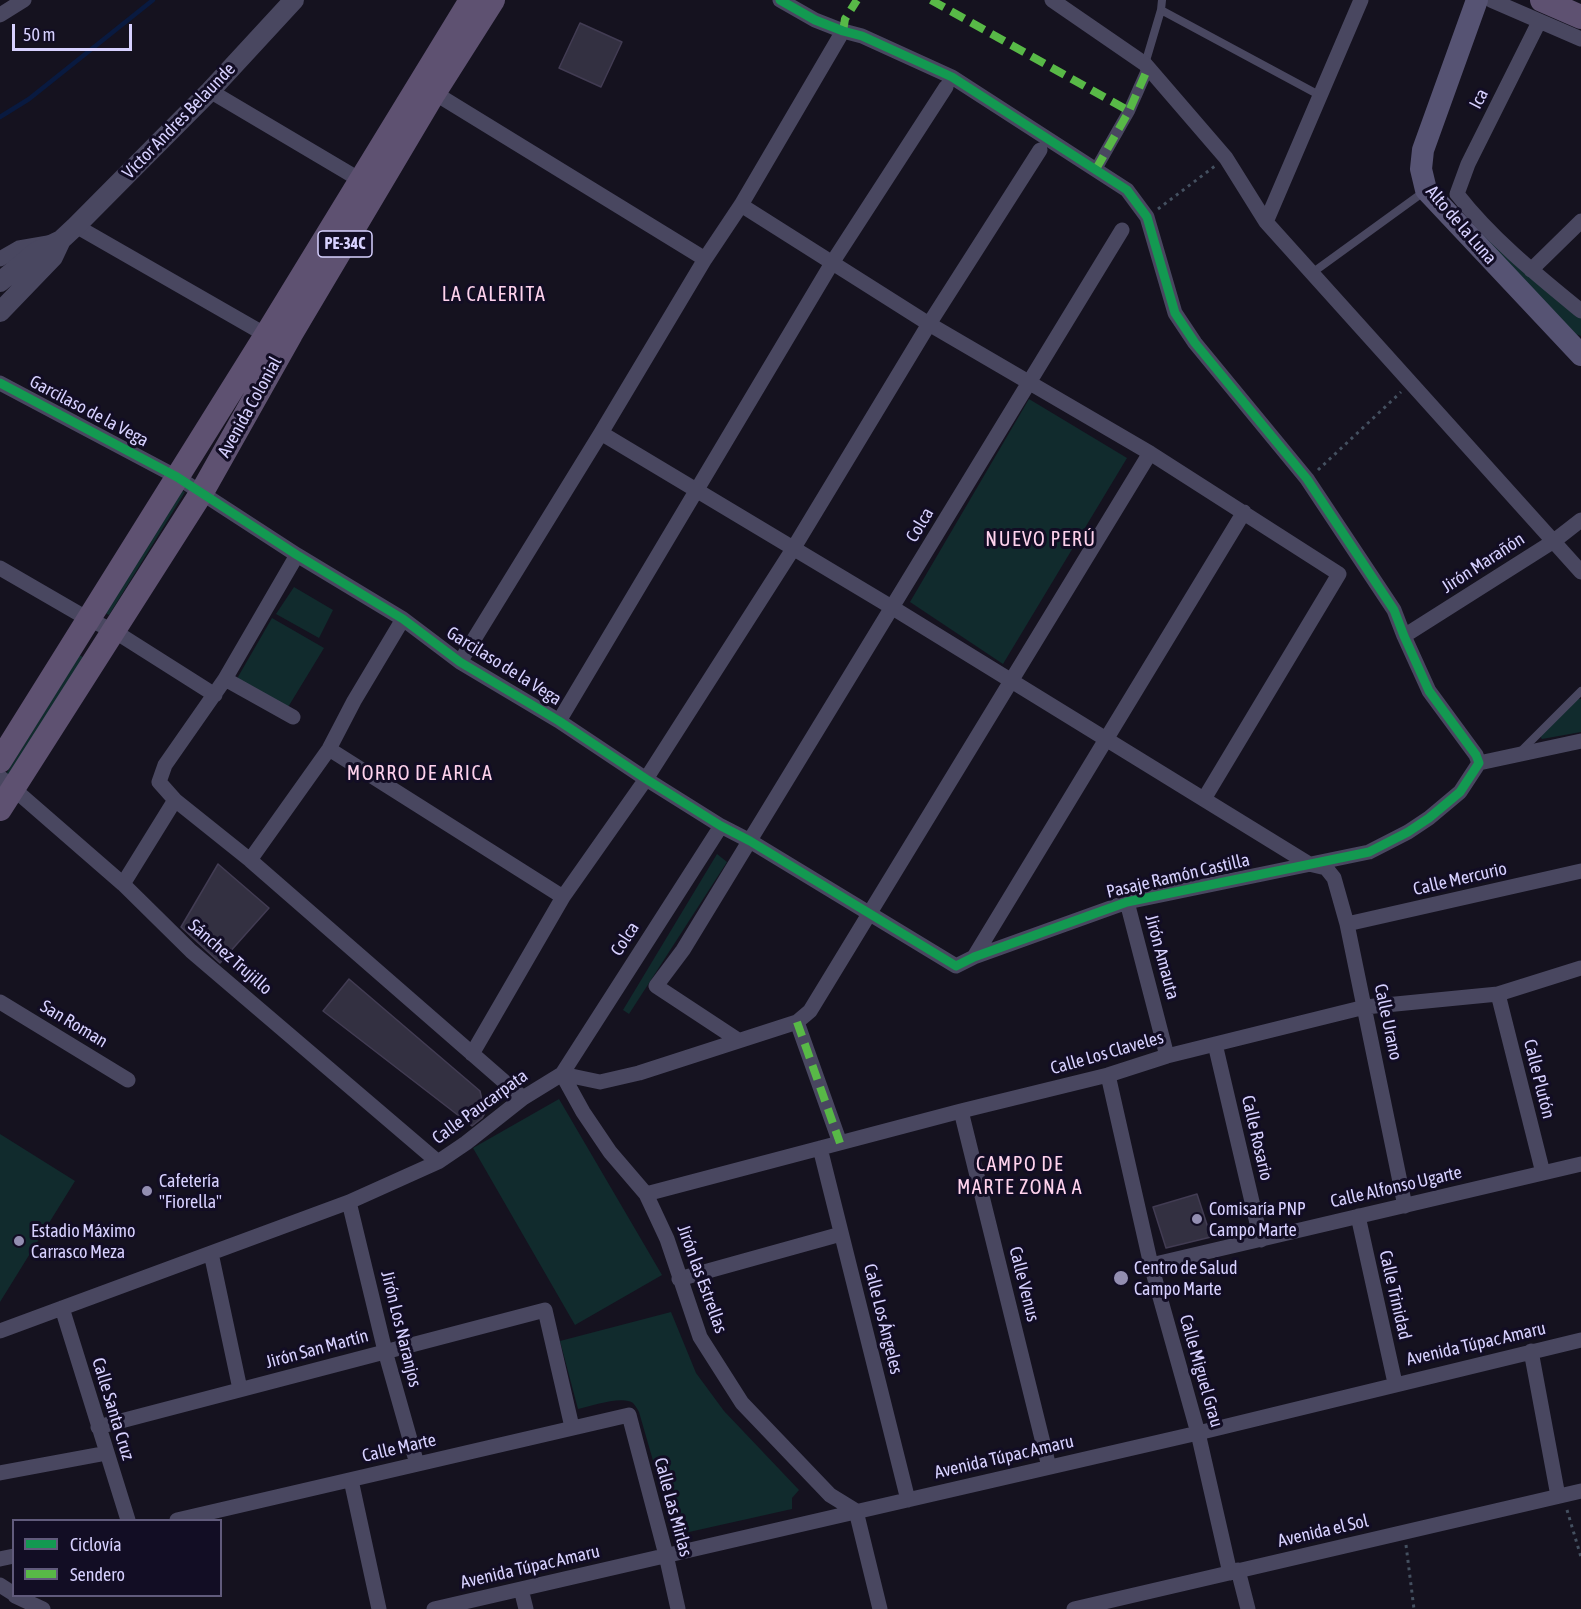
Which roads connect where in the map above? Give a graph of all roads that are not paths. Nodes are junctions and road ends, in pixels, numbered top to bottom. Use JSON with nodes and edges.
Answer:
{"nodes":[{"id":1,"x":294,"y":0,"type":"edge"},
{"id":2,"x":471,"y":0,"type":"edge"},
{"id":3,"x":492,"y":0,"type":"edge"},
{"id":4,"x":780,"y":0,"type":"edge"},
{"id":5,"x":1052,"y":0,"type":"edge"},
{"id":6,"x":1162,"y":0,"type":"edge"},
{"id":7,"x":1361,"y":0,"type":"edge"},
{"id":8,"x":1477,"y":0,"type":"edge"},
{"id":9,"x":1491,"y":0,"type":"edge"},
{"id":10,"x":20,"y":1,"type":"edge"},
{"id":11,"x":1161,"y":10,"type":"junction"},
{"id":12,"x":1541,"y":11,"type":"edge"},
{"id":13,"x":0,"y":15,"type":"edge"},
{"id":14,"x":1581,"y":17,"type":"edge"},
{"id":15,"x":843,"y":31,"type":"junction"},
{"id":16,"x":1581,"y":39,"type":"edge"},
{"id":17,"x":1146,"y":66,"type":"junction"},
{"id":18,"x":946,"y":87,"type":"dead end"},
{"id":19,"x":426,"y":88,"type":"junction"},
{"id":20,"x":210,"y":91,"type":"junction"},
{"id":21,"x":1319,"y":95,"type":"junction"},
{"id":22,"x":1040,"y":150,"type":"dead end"},
{"id":23,"x":1096,"y":169,"type":"junction"},
{"id":24,"x":368,"y":185,"type":"junction"},
{"id":25,"x":1426,"y":190,"type":"junction"},
{"id":26,"x":741,"y":206,"type":"junction"},
{"id":27,"x":1581,"y":221,"type":"edge"},
{"id":28,"x":1266,"y":222,"type":"junction"},
{"id":29,"x":76,"y":226,"type":"junction"},
{"id":30,"x":1122,"y":230,"type":"dead end"},
{"id":31,"x":61,"y":240,"type":"junction"},
{"id":32,"x":0,"y":259,"type":"edge"},
{"id":33,"x":705,"y":259,"type":"junction"},
{"id":34,"x":832,"y":262,"type":"junction"},
{"id":35,"x":1531,"y":270,"type":"junction"},
{"id":36,"x":1312,"y":273,"type":"junction"},
{"id":37,"x":0,"y":282,"type":"edge"},
{"id":38,"x":1581,"y":311,"type":"edge"},
{"id":39,"x":0,"y":312,"type":"edge"},
{"id":40,"x":929,"y":324,"type":"junction"},
{"id":41,"x":291,"y":334,"type":"junction"},
{"id":42,"x":266,"y":335,"type":"junction"},
{"id":43,"x":1580,"y":353,"type":"edge"},
{"id":44,"x":1030,"y":382,"type":"junction"},
{"id":45,"x":0,"y":383,"type":"edge"},
{"id":46,"x":601,"y":433,"type":"junction"},
{"id":47,"x":1150,"y":453,"type":"junction"},
{"id":48,"x":177,"y":477,"type":"junction"},
{"id":49,"x":696,"y":490,"type":"junction"},
{"id":50,"x":202,"y":492,"type":"junction"},
{"id":51,"x":1244,"y":513,"type":"junction"},
{"id":52,"x":1581,"y":520,"type":"edge"},
{"id":53,"x":1554,"y":541,"type":"junction"},
{"id":54,"x":793,"y":549,"type":"junction"},
{"id":55,"x":297,"y":555,"type":"junction"},
{"id":56,"x":0,"y":568,"type":"edge"},
{"id":57,"x":1581,"y":572,"type":"edge"},
{"id":58,"x":893,"y":608,"type":"junction"},
{"id":59,"x":88,"y":619,"type":"junction"},
{"id":60,"x":403,"y":619,"type":"junction"},
{"id":61,"x":114,"y":631,"type":"junction"},
{"id":62,"x":1404,"y":636,"type":"junction"},
{"id":63,"x":460,"y":662,"type":"junction"},
{"id":64,"x":225,"y":679,"type":"junction"},
{"id":65,"x":1010,"y":679,"type":"junction"},
{"id":66,"x":1581,"y":692,"type":"edge"},
{"id":67,"x":215,"y":694,"type":"junction"},
{"id":68,"x":293,"y":717,"type":"dead end"},
{"id":69,"x":559,"y":720,"type":"junction"},
{"id":70,"x":1106,"y":740,"type":"junction"},
{"id":71,"x":1581,"y":741,"type":"edge"},
{"id":72,"x":329,"y":749,"type":"junction"},
{"id":73,"x":1519,"y":753,"type":"junction"},
{"id":74,"x":0,"y":760,"type":"edge"},
{"id":75,"x":1479,"y":763,"type":"junction"},
{"id":76,"x":646,"y":779,"type":"junction"},
{"id":77,"x":6,"y":783,"type":"edge"},
{"id":78,"x":1204,"y":798,"type":"junction"},
{"id":79,"x":175,"y":800,"type":"junction"},
{"id":80,"x":0,"y":809,"type":"edge"},
{"id":81,"x":721,"y":826,"type":"junction"},
{"id":82,"x":750,"y":841,"type":"junction"},
{"id":83,"x":250,"y":860,"type":"junction"},
{"id":84,"x":1309,"y":864,"type":"junction"},
{"id":85,"x":1581,"y":872,"type":"edge"},
{"id":86,"x":123,"y":885,"type":"junction"},
{"id":87,"x":563,"y":897,"type":"junction"},
{"id":88,"x":1127,"y":902,"type":"junction"},
{"id":89,"x":869,"y":912,"type":"junction"},
{"id":90,"x":1347,"y":924,"type":"junction"},
{"id":91,"x":974,"y":957,"type":"junction"},
{"id":92,"x":956,"y":966,"type":"joint"},
{"id":93,"x":1581,"y":968,"type":"edge"},
{"id":94,"x":1498,"y":994,"type":"junction"},
{"id":95,"x":0,"y":1002,"type":"edge"},
{"id":96,"x":1365,"y":1007,"type":"junction"},
{"id":97,"x":797,"y":1022,"type":"junction"},
{"id":98,"x":738,"y":1041,"type":"junction"},
{"id":99,"x":1215,"y":1044,"type":"junction"},
{"id":100,"x":472,"y":1054,"type":"junction"},
{"id":101,"x":1167,"y":1056,"type":"junction"},
{"id":102,"x":562,"y":1074,"type":"junction"},
{"id":103,"x":1108,"y":1075,"type":"junction"},
{"id":104,"x":128,"y":1080,"type":"dead end"},
{"id":105,"x":523,"y":1098,"type":"junction"},
{"id":106,"x":961,"y":1111,"type":"junction"},
{"id":107,"x":840,"y":1143,"type":"junction"},
{"id":108,"x":820,"y":1149,"type":"junction"},
{"id":109,"x":438,"y":1162,"type":"junction"},
{"id":110,"x":1581,"y":1164,"type":"edge"},
{"id":111,"x":1543,"y":1173,"type":"junction"},
{"id":112,"x":646,"y":1194,"type":"junction"},
{"id":113,"x":350,"y":1202,"type":"junction"},
{"id":114,"x":1405,"y":1206,"type":"junction"},
{"id":115,"x":1358,"y":1216,"type":"junction"},
{"id":116,"x":841,"y":1234,"type":"junction"},
{"id":117,"x":1261,"y":1240,"type":"junction"},
{"id":118,"x":211,"y":1253,"type":"junction"},
{"id":119,"x":1151,"y":1265,"type":"junction"},
{"id":120,"x":679,"y":1279,"type":"junction"},
{"id":121,"x":62,"y":1308,"type":"junction"},
{"id":122,"x":0,"y":1331,"type":"edge"},
{"id":123,"x":1581,"y":1340,"type":"edge"},
{"id":124,"x":1531,"y":1351,"type":"junction"},
{"id":125,"x":385,"y":1352,"type":"junction"},
{"id":126,"x":1395,"y":1383,"type":"junction"},
{"id":127,"x":240,"y":1389,"type":"junction"},
{"id":128,"x":629,"y":1415,"type":"joint"},
{"id":129,"x":99,"y":1426,"type":"junction"},
{"id":130,"x":573,"y":1427,"type":"junction"},
{"id":131,"x":1198,"y":1433,"type":"junction"},
{"id":132,"x":107,"y":1453,"type":"junction"},
{"id":133,"x":417,"y":1464,"type":"junction"},
{"id":134,"x":1049,"y":1467,"type":"junction"},
{"id":135,"x":0,"y":1473,"type":"edge"},
{"id":136,"x":351,"y":1480,"type":"junction"},
{"id":137,"x":1581,"y":1491,"type":"edge"},
{"id":138,"x":908,"y":1500,"type":"junction"},
{"id":139,"x":1562,"y":1502,"type":"junction"},
{"id":140,"x":856,"y":1511,"type":"junction"},
{"id":141,"x":127,"y":1519,"type":"edge"},
{"id":142,"x":185,"y":1519,"type":"edge"},
{"id":143,"x":666,"y":1555,"type":"junction"},
{"id":144,"x":1234,"y":1571,"type":"junction"},
{"id":145,"x":521,"y":1589,"type":"junction"},
{"id":146,"x":18,"y":1597,"type":"edge"},
{"id":147,"x":43,"y":1609,"type":"edge"},
{"id":148,"x":379,"y":1609,"type":"edge"},
{"id":149,"x":434,"y":1609,"type":"edge"},
{"id":150,"x":526,"y":1609,"type":"edge"},
{"id":151,"x":678,"y":1609,"type":"edge"},
{"id":152,"x":880,"y":1609,"type":"edge"},
{"id":153,"x":1074,"y":1609,"type":"edge"},
{"id":154,"x":1248,"y":1609,"type":"edge"}],
"edges":[{"from":1,"to":20,"type":"street","name":"Víctor Andres Belaunde"},
{"from":2,"to":19,"type":"main road","name":"Avenida Colonial","number":"PE-34C"},
{"from":3,"to":19,"type":"main road","name":"Avenida Colonial","number":"PE-34C"},
{"from":4,"to":15,"type":"street"},
{"from":5,"to":17,"type":"street"},
{"from":6,"to":11,"type":"lane"},
{"from":7,"to":21,"type":"street"},
{"from":8,"to":25,"type":"main road","name":"Alto de la Luna"},
{"from":9,"to":12,"type":"street"},
{"from":10,"to":13,"type":"street"},
{"from":11,"to":17,"type":"lane"},
{"from":11,"to":21,"type":"lane"},
{"from":12,"to":14,"type":"main road"},
{"from":12,"to":16,"type":"street"},
{"from":12,"to":35,"type":"street","name":"Ica"},
{"from":15,"to":23,"type":"street"},
{"from":15,"to":26,"type":"street"},
{"from":17,"to":23,"type":"street"},
{"from":17,"to":28,"type":"street"},
{"from":18,"to":34,"type":"street"},
{"from":19,"to":24,"type":"main road","name":"Avenida Colonial","number":"PE-34C"},
{"from":19,"to":33,"type":"street"},
{"from":20,"to":24,"type":"street"},
{"from":20,"to":29,"type":"street","name":"Víctor Andres Belaunde"},
{"from":21,"to":28,"type":"street"},
{"from":22,"to":40,"type":"street"},
{"from":23,"to":62,"type":"street"},
{"from":24,"to":41,"type":"main road","name":"Avenida Colonial","number":"PE-34C"},
{"from":24,"to":42,"type":"main road","name":"Avenida Colonial","number":"PE-34C"},
{"from":25,"to":36,"type":"lane"},
{"from":25,"to":43,"type":"main road","name":"Alto de la Luna"},
{"from":26,"to":33,"type":"street"},
{"from":26,"to":34,"type":"street"},
{"from":27,"to":35,"type":"street"},
{"from":28,"to":36,"type":"street"},
{"from":29,"to":31,"type":"street","name":"Víctor Andres Belaunde"},
{"from":29,"to":42,"type":"street"},
{"from":30,"to":44,"type":"street","name":"Colca"},
{"from":31,"to":32,"type":"street"},
{"from":31,"to":37,"type":"street","name":"Víctor Andres Belaunde"},
{"from":31,"to":39,"type":"street","name":"Víctor Andres Belaunde"},
{"from":33,"to":46,"type":"street"},
{"from":34,"to":40,"type":"street"},
{"from":34,"to":49,"type":"street"},
{"from":35,"to":38,"type":"street"},
{"from":36,"to":53,"type":"street"},
{"from":40,"to":44,"type":"street"},
{"from":40,"to":54,"type":"street"},
{"from":41,"to":42,"type":"street"},
{"from":41,"to":50,"type":"main road","name":"Avenida Colonial","number":"PE-34C"},
{"from":42,"to":48,"type":"main road","name":"Avenida Colonial","number":"PE-34C"},
{"from":44,"to":47,"type":"street"},
{"from":44,"to":58,"type":"street","name":"Colca"},
{"from":45,"to":48,"type":"street","name":"Garcilaso de la Vega"},
{"from":46,"to":49,"type":"street","name":"Calle Urano"},
{"from":46,"to":63,"type":"street"},
{"from":47,"to":51,"type":"street"},
{"from":47,"to":65,"type":"street"},
{"from":48,"to":50,"type":"street","name":"Garcilaso de la Vega"},
{"from":48,"to":59,"type":"main road","name":"Avenida Colonial","number":"PE-34C"},
{"from":49,"to":54,"type":"street","name":"Calle Urano"},
{"from":49,"to":69,"type":"street"},
{"from":50,"to":55,"type":"street","name":"Garcilaso de la Vega"},
{"from":50,"to":61,"type":"main road","name":"Avenida Colonial","number":"PE-34C"},
{"from":51,"to":70,"type":"street"},
{"from":51,"to":78,"type":"street"},
{"from":52,"to":53,"type":"street","name":"Jirón Marañón"},
{"from":53,"to":57,"type":"street"},
{"from":53,"to":62,"type":"street","name":"Jirón Marañón"},
{"from":54,"to":58,"type":"street","name":"Calle Urano"},
{"from":54,"to":76,"type":"street"},
{"from":55,"to":60,"type":"street","name":"Garcilaso de la Vega"},
{"from":55,"to":64,"type":"street"},
{"from":56,"to":59,"type":"street"},
{"from":58,"to":65,"type":"street","name":"Calle Urano"},
{"from":58,"to":82,"type":"street","name":"Colca"},
{"from":59,"to":61,"type":"street"},
{"from":59,"to":74,"type":"main road","name":"Avenida Colonial","number":"PE-34C"},
{"from":60,"to":63,"type":"street","name":"Garcilaso de la Vega"},
{"from":60,"to":72,"type":"street"},
{"from":61,"to":67,"type":"street"},
{"from":61,"to":77,"type":"main road","name":"Avenida Colonial","number":"PE-34C"},
{"from":62,"to":75,"type":"street"},
{"from":63,"to":69,"type":"street","name":"Garcilaso de la Vega"},
{"from":64,"to":67,"type":"street"},
{"from":64,"to":68,"type":"street"},
{"from":65,"to":70,"type":"street","name":"Calle Urano"},
{"from":65,"to":89,"type":"street"},
{"from":66,"to":73,"type":"lane"},
{"from":67,"to":79,"type":"street"},
{"from":69,"to":76,"type":"street","name":"Garcilaso de la Vega"},
{"from":70,"to":78,"type":"street","name":"Calle Urano"},
{"from":70,"to":91,"type":"street"},
{"from":71,"to":73,"type":"street"},
{"from":72,"to":83,"type":"street"},
{"from":72,"to":87,"type":"street"},
{"from":73,"to":75,"type":"street"},
{"from":75,"to":84,"type":"street","name":"Pasaje Ramón Castilla"},
{"from":76,"to":81,"type":"street","name":"Garcilaso de la Vega"},
{"from":76,"to":87,"type":"street"},
{"from":77,"to":80,"type":"main road","name":"Avenida Colonial","number":"PE-34C"},
{"from":77,"to":86,"type":"street","name":"Sánchez Trujillo"},
{"from":78,"to":84,"type":"street","name":"Calle Urano"},
{"from":79,"to":83,"type":"street"},
{"from":79,"to":86,"type":"street"},
{"from":81,"to":82,"type":"street","name":"Garcilaso de la Vega"},
{"from":81,"to":102,"type":"street","name":"Colca"},
{"from":82,"to":89,"type":"street","name":"Garcilaso de la Vega"},
{"from":82,"to":98,"type":"street","name":"Colca"},
{"from":83,"to":100,"type":"street"},
{"from":84,"to":88,"type":"street","name":"Pasaje Ramón Castilla"},
{"from":84,"to":90,"type":"street","name":"Calle Urano"},
{"from":85,"to":90,"type":"street","name":"Calle Mercurio"},
{"from":86,"to":109,"type":"street","name":"Sánchez Trujillo"},
{"from":87,"to":100,"type":"street"},
{"from":88,"to":91,"type":"street","name":"Pasaje Ramón Castilla"},
{"from":88,"to":101,"type":"street","name":"Jirón Amauta"},
{"from":89,"to":92,"type":"street","name":"Garcilaso de la Vega"},
{"from":89,"to":97,"type":"street"},
{"from":90,"to":96,"type":"street","name":"Calle Urano"},
{"from":91,"to":92,"type":"street","name":"Pasaje Ramón Castilla"},
{"from":93,"to":94,"type":"street","name":"Calle Los Claveles"},
{"from":94,"to":96,"type":"street","name":"Calle Los Claveles"},
{"from":94,"to":111,"type":"street","name":"Calle Plutón"},
{"from":95,"to":104,"type":"street","name":"San Roman"},
{"from":96,"to":99,"type":"street","name":"Calle Los Claveles"},
{"from":96,"to":114,"type":"street","name":"Calle Urano"},
{"from":97,"to":98,"type":"street"},
{"from":97,"to":107,"type":"street"},
{"from":98,"to":102,"type":"street"},
{"from":99,"to":101,"type":"street","name":"Calle Los Claveles"},
{"from":99,"to":117,"type":"street","name":"Calle Rosario"},
{"from":100,"to":105,"type":"street"},
{"from":101,"to":103,"type":"street","name":"Calle Los Claveles"},
{"from":102,"to":105,"type":"street","name":"Calle Paucarpata"},
{"from":102,"to":112,"type":"street","name":"Jirón las Estrellas"},
{"from":103,"to":106,"type":"street","name":"Calle Los Claveles"},
{"from":103,"to":119,"type":"street","name":"Calle Miguel Grau"},
{"from":105,"to":109,"type":"street","name":"Calle Paucarpata"},
{"from":106,"to":107,"type":"street","name":"Calle Los Claveles"},
{"from":106,"to":134,"type":"street","name":"Calle Venus"},
{"from":107,"to":108,"type":"street","name":"Calle Los Claveles"},
{"from":108,"to":112,"type":"street","name":"Calle Los Claveles"},
{"from":108,"to":116,"type":"street","name":"Calle Los Ángeles"},
{"from":109,"to":113,"type":"street","name":"Calle Paucarpata"},
{"from":110,"to":111,"type":"street","name":"Calle Alfonso Ugarte"},
{"from":111,"to":114,"type":"street","name":"Calle Alfonso Ugarte"},
{"from":112,"to":120,"type":"street","name":"Jirón las Estrellas"},
{"from":113,"to":118,"type":"street","name":"Calle Paucarpata"},
{"from":113,"to":125,"type":"street","name":"Jirón Los Naranjos"},
{"from":114,"to":115,"type":"street","name":"Calle Alfonso Ugarte"},
{"from":115,"to":117,"type":"street","name":"Calle Alfonso Ugarte"},
{"from":115,"to":126,"type":"street","name":"Calle Trinidad"},
{"from":116,"to":120,"type":"street"},
{"from":116,"to":138,"type":"street","name":"Calle Los Ángeles"},
{"from":117,"to":119,"type":"street","name":"Calle Alfonso Ugarte"},
{"from":118,"to":121,"type":"street","name":"Calle Paucarpata"},
{"from":118,"to":127,"type":"street"},
{"from":119,"to":131,"type":"street","name":"Calle Miguel Grau"},
{"from":120,"to":140,"type":"street","name":"Jirón las Estrellas"},
{"from":121,"to":122,"type":"street","name":"Calle Paucarpata"},
{"from":121,"to":129,"type":"street","name":"Calle Santa Cruz"},
{"from":123,"to":124,"type":"street","name":"Avenida Túpac Amaru"},
{"from":124,"to":126,"type":"street","name":"Avenida Túpac Amaru"},
{"from":124,"to":139,"type":"street"},
{"from":125,"to":127,"type":"street","name":"Jirón San Martín"},
{"from":125,"to":130,"type":"street","name":"Jirón San Martín"},
{"from":125,"to":133,"type":"street","name":"Jirón Los Naranjos"},
{"from":126,"to":131,"type":"street","name":"Avenida Túpac Amaru"},
{"from":127,"to":129,"type":"street","name":"Jirón San Martín"},
{"from":128,"to":130,"type":"street","name":"Calle Marte"},
{"from":128,"to":143,"type":"street","name":"Calle Las Mirlas"},
{"from":129,"to":132,"type":"street","name":"Calle Santa Cruz"},
{"from":130,"to":133,"type":"street","name":"Calle Marte"},
{"from":131,"to":134,"type":"street","name":"Avenida Túpac Amaru"},
{"from":131,"to":144,"type":"street","name":"Calle Miguel Grau"},
{"from":132,"to":135,"type":"street"},
{"from":132,"to":141,"type":"street","name":"Calle Santa Cruz"},
{"from":133,"to":136,"type":"street","name":"Calle Marte"},
{"from":134,"to":138,"type":"street","name":"Avenida Túpac Amaru"},
{"from":136,"to":142,"type":"street","name":"Calle Marte"},
{"from":136,"to":148,"type":"street"},
{"from":137,"to":139,"type":"street","name":"Avenida el Sol"},
{"from":138,"to":140,"type":"street","name":"Avenida Túpac Amaru"},
{"from":139,"to":144,"type":"street","name":"Avenida el Sol"},
{"from":140,"to":143,"type":"street","name":"Avenida Túpac Amaru"},
{"from":140,"to":152,"type":"street"},
{"from":143,"to":145,"type":"street","name":"Avenida Túpac Amaru"},
{"from":143,"to":151,"type":"street","name":"Calle Las Mirlas"},
{"from":144,"to":153,"type":"street","name":"Avenida el Sol"},
{"from":144,"to":154,"type":"street","name":"Calle Miguel Grau"},
{"from":145,"to":149,"type":"street","name":"Avenida Túpac Amaru"},
{"from":145,"to":150,"type":"street"},
{"from":146,"to":147,"type":"street"}]}
